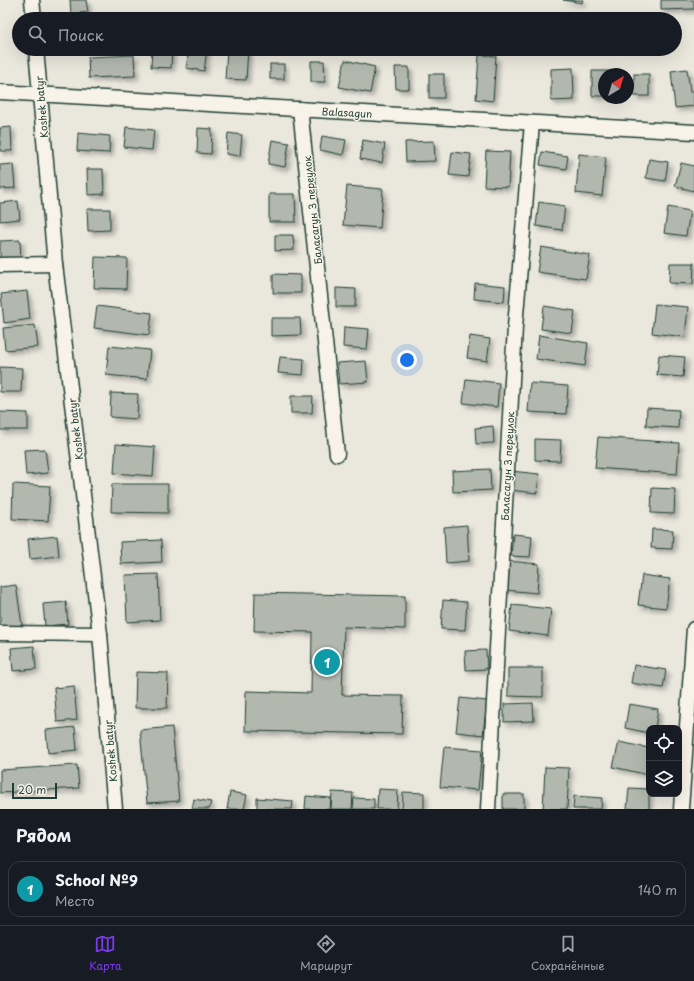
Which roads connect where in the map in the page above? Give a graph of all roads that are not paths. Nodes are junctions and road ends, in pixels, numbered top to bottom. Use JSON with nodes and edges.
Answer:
{"nodes":[{"id":1,"x":32,"y":0,"type":"edge"},
{"id":2,"x":33,"y":12,"type":"edge"},
{"id":3,"x":37,"y":56,"type":"edge"},
{"id":4,"x":0,"y":92,"type":"edge"},
{"id":5,"x":40,"y":94,"type":"junction"},
{"id":6,"x":300,"y":109,"type":"junction"},
{"id":7,"x":532,"y":123,"type":"junction"},
{"id":8,"x":694,"y":132,"type":"edge"},
{"id":9,"x":55,"y":264,"type":"junction"},
{"id":10,"x":0,"y":265,"type":"edge"},
{"id":11,"x":337,"y":454,"type":"dead end"},
{"id":12,"x":694,"y":629,"type":"edge"},
{"id":13,"x":0,"y":633,"type":"edge"},
{"id":14,"x":100,"y":634,"type":"junction"},
{"id":15,"x":694,"y":636,"type":"edge"},
{"id":16,"x":115,"y":809,"type":"edge"},
{"id":17,"x":488,"y":809,"type":"edge"},
{"id":18,"x":681,"y":809,"type":"edge"}],
"edges":[{"from":1,"to":2,"type":"street"},
{"from":3,"to":5,"type":"street","name":"Koshek batyr"},
{"from":4,"to":5,"type":"street","name":"Balasagun"},
{"from":5,"to":6,"type":"street","name":"Balasagun"},
{"from":5,"to":9,"type":"street","name":"Koshek batyr"},
{"from":6,"to":7,"type":"street","name":"Balasagun"},
{"from":6,"to":11,"type":"street","name":"Баласагун 3 переулок"},
{"from":7,"to":8,"type":"street","name":"Balasagun"},
{"from":7,"to":17,"type":"street","name":"Баласагун 3 переулок"},
{"from":9,"to":10,"type":"street"},
{"from":9,"to":14,"type":"street","name":"Koshek batyr"},
{"from":12,"to":15,"type":"street"},
{"from":13,"to":14,"type":"street"},
{"from":14,"to":16,"type":"street","name":"Koshek batyr"},
{"from":15,"to":18,"type":"street"}]}
